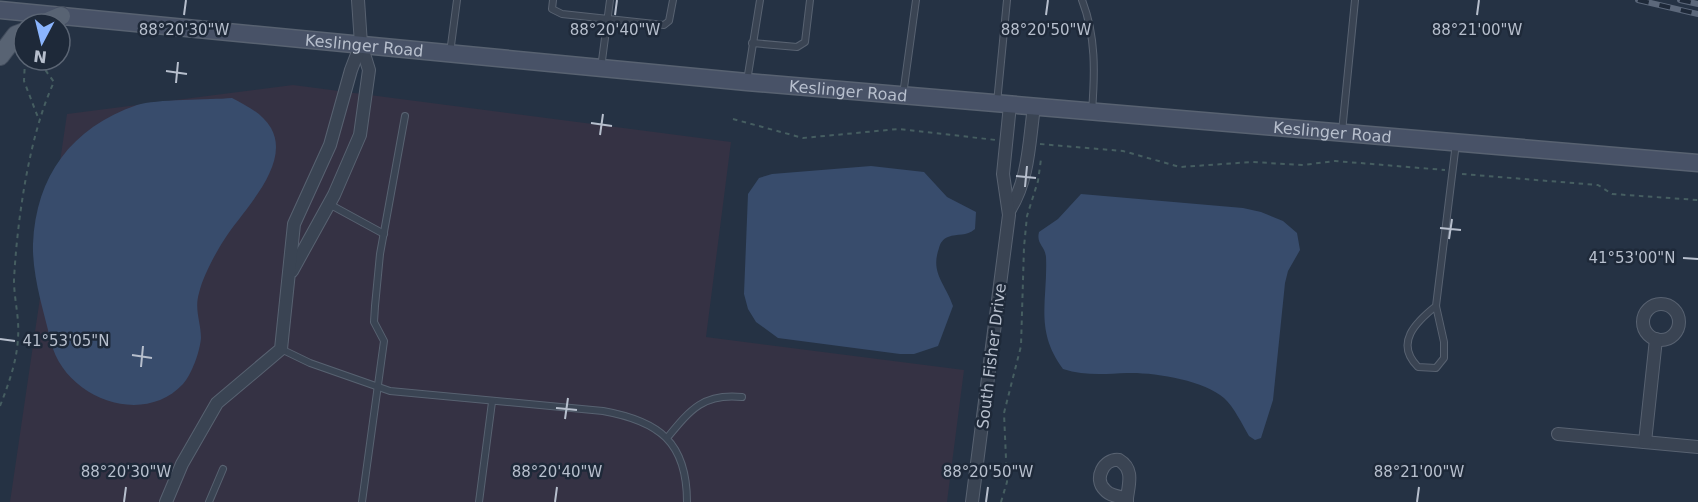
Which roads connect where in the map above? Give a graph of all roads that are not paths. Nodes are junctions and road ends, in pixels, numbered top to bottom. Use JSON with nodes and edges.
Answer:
{"nodes":[{"id":1,"x":358,"y":0,"type":"edge"},
{"id":2,"x":457,"y":0,"type":"edge"},
{"id":3,"x":553,"y":0,"type":"edge"},
{"id":4,"x":610,"y":0,"type":"edge"},
{"id":5,"x":673,"y":0,"type":"edge"},
{"id":6,"x":759,"y":0,"type":"edge"},
{"id":7,"x":810,"y":0,"type":"edge"},
{"id":8,"x":916,"y":0,"type":"edge"},
{"id":9,"x":1007,"y":0,"type":"edge"},
{"id":10,"x":1082,"y":0,"type":"edge"},
{"id":11,"x":1355,"y":0,"type":"edge"},
{"id":12,"x":0,"y":10,"type":"edge"},
{"id":13,"x":20,"y":12,"type":"edge"},
{"id":14,"x":72,"y":17,"type":"edge"},
{"id":15,"x":607,"y":19,"type":"junction"},
{"id":16,"x":12,"y":40,"type":"edge"},
{"id":17,"x":752,"y":43,"type":"junction"},
{"id":18,"x":361,"y":44,"type":"junction"},
{"id":19,"x":450,"y":53,"type":"junction"},
{"id":20,"x":0,"y":56,"type":"edge"},
{"id":21,"x":601,"y":68,"type":"junction"},
{"id":22,"x":747,"y":82,"type":"junction"},
{"id":23,"x":902,"y":95,"type":"junction"},
{"id":24,"x":1003,"y":104,"type":"junction"},
{"id":25,"x":1034,"y":106,"type":"junction"},
{"id":26,"x":1092,"y":112,"type":"junction"},
{"id":27,"x":405,"y":116,"type":"dead end"},
{"id":28,"x":1342,"y":133,"type":"junction"},
{"id":29,"x":1456,"y":143,"type":"junction"},
{"id":30,"x":1698,"y":163,"type":"edge"},
{"id":31,"x":329,"y":204,"type":"junction"},
{"id":32,"x":1009,"y":213,"type":"junction"},
{"id":33,"x":384,"y":234,"type":"junction"},
{"id":34,"x":289,"y":277,"type":"junction"},
{"id":35,"x":1436,"y":306,"type":"junction"},
{"id":36,"x":1656,"y":339,"type":"dead end"},
{"id":37,"x":281,"y":349,"type":"junction"},
{"id":38,"x":376,"y":387,"type":"junction"},
{"id":39,"x":742,"y":397,"type":"dead end"},
{"id":40,"x":492,"y":402,"type":"junction"},
{"id":41,"x":1558,"y":434,"type":"dead end"},
{"id":42,"x":667,"y":438,"type":"junction"},
{"id":43,"x":1645,"y":442,"type":"junction"},
{"id":44,"x":1698,"y":447,"type":"edge"},
{"id":45,"x":223,"y":469,"type":"dead end"},
{"id":46,"x":166,"y":502,"type":"edge"},
{"id":47,"x":209,"y":502,"type":"edge"},
{"id":48,"x":362,"y":502,"type":"edge"},
{"id":49,"x":479,"y":502,"type":"edge"},
{"id":50,"x":687,"y":502,"type":"edge"},
{"id":51,"x":972,"y":502,"type":"edge"}],
"edges":[{"from":1,"to":18,"type":"street"},
{"from":2,"to":19,"type":"lane"},
{"from":3,"to":15,"type":"lane"},
{"from":4,"to":15,"type":"lane"},
{"from":5,"to":15,"type":"lane"},
{"from":6,"to":17,"type":"lane"},
{"from":7,"to":17,"type":"lane"},
{"from":8,"to":23,"type":"lane"},
{"from":9,"to":24,"type":"lane"},
{"from":10,"to":26,"type":"lane"},
{"from":11,"to":28,"type":"lane"},
{"from":12,"to":13,"type":"main road","name":"Keslinger Road"},
{"from":14,"to":18,"type":"main road","name":"Keslinger Road"},
{"from":15,"to":21,"type":"lane"},
{"from":16,"to":20,"type":"main road"},
{"from":17,"to":22,"type":"lane"},
{"from":18,"to":19,"type":"main road","name":"Keslinger Road"},
{"from":18,"to":31,"type":"street"},
{"from":18,"to":34,"type":"street"},
{"from":19,"to":21,"type":"main road","name":"Keslinger Road"},
{"from":21,"to":22,"type":"main road","name":"Keslinger Road"},
{"from":22,"to":23,"type":"main road","name":"Keslinger Road"},
{"from":23,"to":24,"type":"main road","name":"Keslinger Road"},
{"from":24,"to":25,"type":"main road","name":"Keslinger Road"},
{"from":24,"to":32,"type":"street","name":"South Fisher Drive"},
{"from":25,"to":26,"type":"main road","name":"Keslinger Road"},
{"from":25,"to":32,"type":"street","name":"South Fisher Drive"},
{"from":26,"to":28,"type":"main road","name":"Keslinger Road"},
{"from":27,"to":33,"type":"lane"},
{"from":28,"to":29,"type":"main road","name":"Keslinger Road"},
{"from":29,"to":30,"type":"main road","name":"Keslinger Road"},
{"from":29,"to":35,"type":"lane"},
{"from":31,"to":33,"type":"lane"},
{"from":31,"to":34,"type":"street"},
{"from":32,"to":51,"type":"street","name":"South Fisher Drive"},
{"from":33,"to":38,"type":"lane"},
{"from":34,"to":37,"type":"street"},
{"from":35,"to":35,"type":"lane"},
{"from":36,"to":43,"type":"street"},
{"from":37,"to":38,"type":"lane"},
{"from":37,"to":46,"type":"street"},
{"from":38,"to":40,"type":"lane"},
{"from":38,"to":48,"type":"lane"},
{"from":39,"to":42,"type":"lane"},
{"from":40,"to":42,"type":"lane"},
{"from":40,"to":49,"type":"lane"},
{"from":41,"to":43,"type":"street"},
{"from":42,"to":50,"type":"lane"},
{"from":43,"to":44,"type":"street"},
{"from":45,"to":47,"type":"lane"}]}
